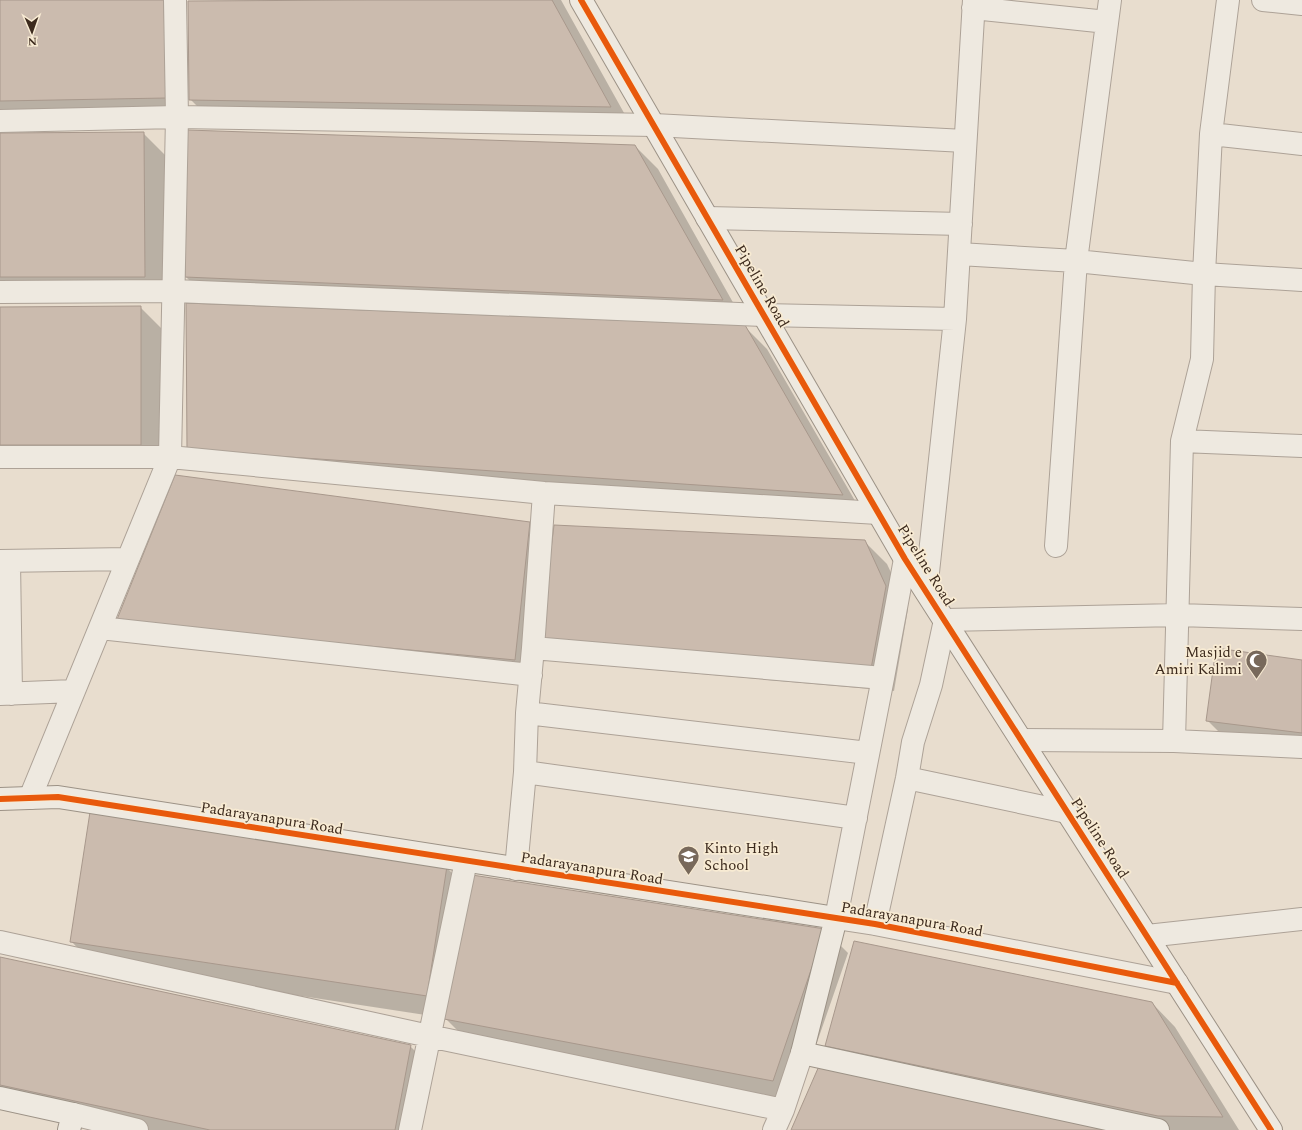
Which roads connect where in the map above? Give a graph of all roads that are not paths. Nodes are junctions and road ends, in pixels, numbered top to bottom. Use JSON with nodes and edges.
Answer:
{"nodes":[{"id":1,"x":175,"y":0,"type":"edge"},
{"id":2,"x":581,"y":0,"type":"edge"},
{"id":3,"x":1110,"y":0,"type":"edge"},
{"id":4,"x":1228,"y":0,"type":"edge"},
{"id":5,"x":1263,"y":0,"type":"edge"},
{"id":6,"x":973,"y":4,"type":"edge"},
{"id":7,"x":1302,"y":4,"type":"edge"},
{"id":8,"x":1107,"y":22,"type":"junction"},
{"id":9,"x":177,"y":117,"type":"junction"},
{"id":10,"x":0,"y":121,"type":"edge"},
{"id":11,"x":654,"y":125,"type":"junction"},
{"id":12,"x":1210,"y":134,"type":"junction"},
{"id":13,"x":965,"y":141,"type":"junction"},
{"id":14,"x":1302,"y":144,"type":"edge"},
{"id":15,"x":707,"y":218,"type":"junction"},
{"id":16,"x":961,"y":224,"type":"junction"},
{"id":17,"x":959,"y":254,"type":"junction"},
{"id":18,"x":1076,"y":261,"type":"junction"},
{"id":19,"x":1204,"y":274,"type":"junction"},
{"id":20,"x":1302,"y":280,"type":"edge"},
{"id":21,"x":174,"y":291,"type":"junction"},
{"id":22,"x":0,"y":292,"type":"edge"},
{"id":23,"x":763,"y":315,"type":"junction"},
{"id":24,"x":955,"y":319,"type":"junction"},
{"id":25,"x":1182,"y":441,"type":"junction"},
{"id":26,"x":1302,"y":446,"type":"edge"},
{"id":27,"x":0,"y":457,"type":"edge"},
{"id":28,"x":170,"y":458,"type":"junction"},
{"id":29,"x":544,"y":493,"type":"junction"},
{"id":30,"x":878,"y":513,"type":"junction"},
{"id":31,"x":1056,"y":546,"type":"dead end"},
{"id":32,"x":128,"y":559,"type":"junction"},
{"id":33,"x":905,"y":559,"type":"junction"},
{"id":34,"x":4,"y":561,"type":"edge"},
{"id":35,"x":926,"y":592,"type":"junction"},
{"id":36,"x":1178,"y":615,"type":"junction"},
{"id":37,"x":1302,"y":619,"type":"edge"},
{"id":38,"x":945,"y":620,"type":"junction"},
{"id":39,"x":100,"y":628,"type":"junction"},
{"id":40,"x":533,"y":648,"type":"junction"},
{"id":41,"x":531,"y":675,"type":"junction"},
{"id":42,"x":883,"y":678,"type":"junction"},
{"id":43,"x":74,"y":691,"type":"junction"},
{"id":44,"x":6,"y":694,"type":"edge"},
{"id":45,"x":527,"y":713,"type":"junction"},
{"id":46,"x":1022,"y":740,"type":"junction"},
{"id":47,"x":1174,"y":742,"type":"junction"},
{"id":48,"x":1302,"y":747,"type":"edge"},
{"id":49,"x":868,"y":753,"type":"junction"},
{"id":50,"x":525,"y":772,"type":"junction"},
{"id":51,"x":907,"y":778,"type":"junction"},
{"id":52,"x":30,"y":798,"type":"junction"},
{"id":53,"x":0,"y":799,"type":"edge"},
{"id":54,"x":1068,"y":812,"type":"junction"},
{"id":55,"x":856,"y":818,"type":"junction"},
{"id":56,"x":466,"y":861,"type":"junction"},
{"id":57,"x":516,"y":869,"type":"junction"},
{"id":58,"x":836,"y":918,"type":"junction"},
{"id":59,"x":1302,"y":919,"type":"edge"},
{"id":60,"x":875,"y":924,"type":"junction"},
{"id":61,"x":1147,"y":936,"type":"junction"},
{"id":62,"x":0,"y":942,"type":"edge"},
{"id":63,"x":1177,"y":983,"type":"junction"},
{"id":64,"x":429,"y":1036,"type":"junction"},
{"id":65,"x":802,"y":1053,"type":"junction"},
{"id":66,"x":0,"y":1098,"type":"edge"},
{"id":67,"x":783,"y":1110,"type":"junction"},
{"id":68,"x":71,"y":1122,"type":"edge"},
{"id":69,"x":137,"y":1130,"type":"edge"},
{"id":70,"x":410,"y":1130,"type":"edge"},
{"id":71,"x":774,"y":1130,"type":"edge"},
{"id":72,"x":1158,"y":1130,"type":"edge"},
{"id":73,"x":1271,"y":1130,"type":"edge"}],
"edges":[{"from":1,"to":9,"type":"street"},
{"from":2,"to":11,"type":"street","name":"Pipeline Road"},
{"from":3,"to":8,"type":"street"},
{"from":4,"to":12,"type":"street"},
{"from":5,"to":7,"type":"street"},
{"from":6,"to":8,"type":"street"},
{"from":6,"to":13,"type":"street"},
{"from":8,"to":18,"type":"street"},
{"from":9,"to":10,"type":"street"},
{"from":9,"to":11,"type":"street"},
{"from":9,"to":21,"type":"street"},
{"from":11,"to":13,"type":"street"},
{"from":11,"to":15,"type":"street","name":"Pipeline Road"},
{"from":12,"to":14,"type":"street"},
{"from":12,"to":19,"type":"street"},
{"from":13,"to":16,"type":"street"},
{"from":15,"to":16,"type":"street"},
{"from":15,"to":23,"type":"street","name":"Pipeline Road"},
{"from":16,"to":17,"type":"street"},
{"from":17,"to":18,"type":"street"},
{"from":17,"to":24,"type":"street"},
{"from":18,"to":19,"type":"street"},
{"from":18,"to":31,"type":"street"},
{"from":19,"to":20,"type":"street"},
{"from":19,"to":25,"type":"street"},
{"from":21,"to":22,"type":"street"},
{"from":21,"to":23,"type":"street"},
{"from":21,"to":28,"type":"street"},
{"from":23,"to":24,"type":"street"},
{"from":23,"to":30,"type":"street","name":"Pipeline Road"},
{"from":24,"to":35,"type":"street"},
{"from":25,"to":26,"type":"street"},
{"from":25,"to":36,"type":"street"},
{"from":27,"to":28,"type":"street"},
{"from":28,"to":29,"type":"street"},
{"from":28,"to":32,"type":"street"},
{"from":29,"to":30,"type":"street"},
{"from":29,"to":40,"type":"street"},
{"from":30,"to":33,"type":"street","name":"Pipeline Road"},
{"from":32,"to":34,"type":"street"},
{"from":32,"to":39,"type":"street"},
{"from":33,"to":35,"type":"street","name":"Pipeline Road"},
{"from":33,"to":42,"type":"street"},
{"from":34,"to":44,"type":"street"},
{"from":35,"to":38,"type":"street","name":"Pipeline Road"},
{"from":36,"to":37,"type":"street"},
{"from":36,"to":38,"type":"street"},
{"from":36,"to":47,"type":"street"},
{"from":38,"to":46,"type":"street","name":"Pipeline Road"},
{"from":38,"to":51,"type":"street"},
{"from":39,"to":41,"type":"street"},
{"from":39,"to":43,"type":"street"},
{"from":40,"to":41,"type":"street"},
{"from":40,"to":42,"type":"street"},
{"from":41,"to":45,"type":"street"},
{"from":42,"to":49,"type":"street"},
{"from":43,"to":44,"type":"street"},
{"from":43,"to":52,"type":"street"},
{"from":45,"to":49,"type":"street"},
{"from":45,"to":50,"type":"street"},
{"from":46,"to":47,"type":"street"},
{"from":46,"to":54,"type":"street","name":"Pipeline Road"},
{"from":47,"to":48,"type":"street"},
{"from":49,"to":55,"type":"street"},
{"from":50,"to":55,"type":"street"},
{"from":50,"to":57,"type":"street"},
{"from":51,"to":54,"type":"street"},
{"from":51,"to":60,"type":"street"},
{"from":52,"to":53,"type":"street","name":"Padarayanapura Road"},
{"from":52,"to":56,"type":"street","name":"Padarayanapura Road"},
{"from":54,"to":61,"type":"street","name":"Pipeline Road"},
{"from":55,"to":58,"type":"street"},
{"from":56,"to":57,"type":"street","name":"Padarayanapura Road"},
{"from":56,"to":64,"type":"street"},
{"from":57,"to":58,"type":"street","name":"Padarayanapura Road"},
{"from":58,"to":60,"type":"street","name":"Padarayanapura Road"},
{"from":58,"to":65,"type":"street"},
{"from":59,"to":61,"type":"street"},
{"from":60,"to":63,"type":"street","name":"Padarayanapura Road"},
{"from":61,"to":63,"type":"street","name":"Pipeline Road"},
{"from":62,"to":64,"type":"street"},
{"from":63,"to":73,"type":"street","name":"Pipeline Road"},
{"from":64,"to":67,"type":"street"},
{"from":64,"to":70,"type":"street"},
{"from":65,"to":67,"type":"street"},
{"from":65,"to":72,"type":"street"},
{"from":66,"to":68,"type":"street"},
{"from":67,"to":71,"type":"street"},
{"from":68,"to":69,"type":"street"}]}
